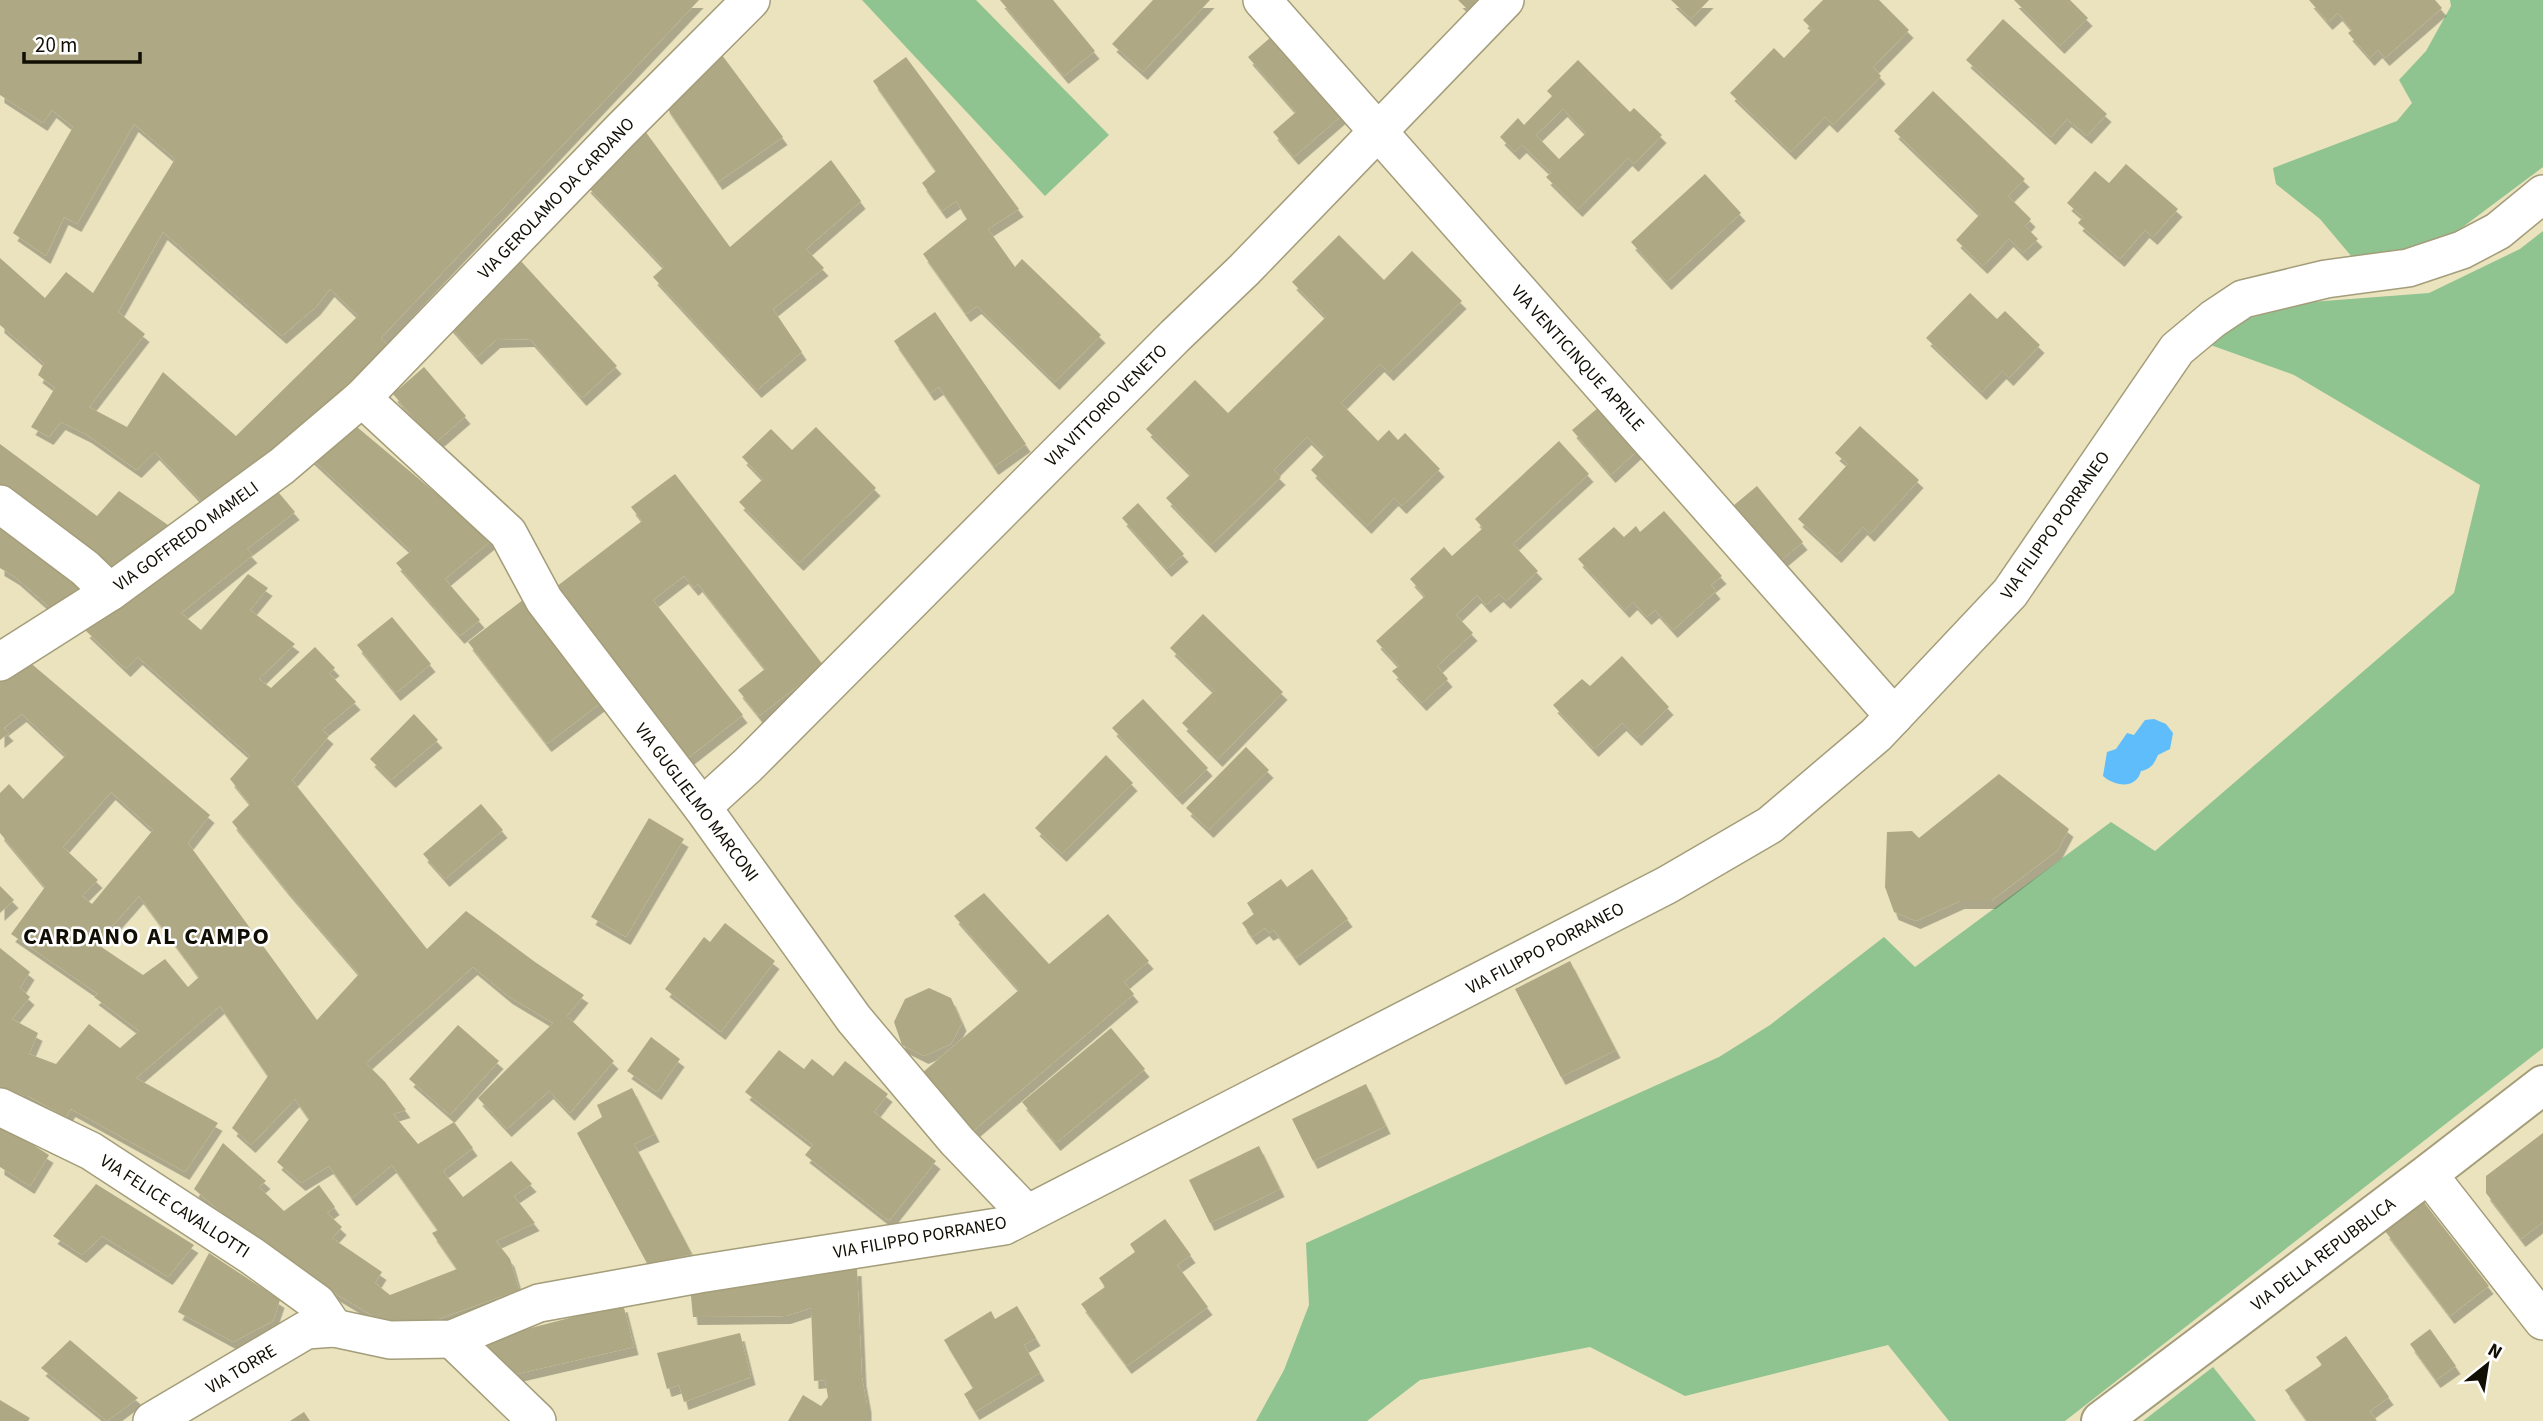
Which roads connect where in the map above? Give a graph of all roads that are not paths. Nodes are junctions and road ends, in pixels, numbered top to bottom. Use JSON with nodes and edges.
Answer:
{"nodes":[{"id":1,"x":1262,"y":0,"type":"edge"},
{"id":2,"x":1505,"y":0,"type":"edge"},
{"id":3,"x":746,"y":2,"type":"edge"},
{"id":4,"x":1377,"y":132,"type":"junction"},
{"id":5,"x":2543,"y":194,"type":"edge"},
{"id":6,"x":362,"y":398,"type":"junction"},
{"id":7,"x":0,"y":504,"type":"edge"},
{"id":8,"x":110,"y":592,"type":"junction"},
{"id":9,"x":0,"y":662,"type":"edge"},
{"id":10,"x":1894,"y":716,"type":"junction"},
{"id":11,"x":702,"y":807,"type":"junction"},
{"id":12,"x":2543,"y":1085,"type":"edge"},
{"id":13,"x":0,"y":1107,"type":"edge"},
{"id":14,"x":2428,"y":1174,"type":"junction"},
{"id":15,"x":1027,"y":1214,"type":"junction"},
{"id":16,"x":2543,"y":1321,"type":"edge"},
{"id":17,"x":334,"y":1328,"type":"junction"},
{"id":18,"x":452,"y":1339,"type":"junction"},
{"id":19,"x":152,"y":1421,"type":"edge"},
{"id":20,"x":537,"y":1421,"type":"edge"},
{"id":21,"x":2101,"y":1421,"type":"edge"}],
"edges":[{"from":1,"to":4,"type":"street","name":"VIA VENTICINQUE APRILE"},
{"from":2,"to":4,"type":"street","name":"VIA VITTORIO VENETO"},
{"from":3,"to":6,"type":"street","name":"VIA GEROLAMO DA CARDANO"},
{"from":4,"to":10,"type":"street","name":"VIA VENTICINQUE APRILE"},
{"from":4,"to":11,"type":"street","name":"VIA VITTORIO VENETO"},
{"from":5,"to":10,"type":"street","name":"VIA FILIPPO PORRANEO"},
{"from":6,"to":8,"type":"street","name":"VIA GOFFREDO MAMELI"},
{"from":6,"to":11,"type":"street","name":"VIA GUGLIELMO MARCONI"},
{"from":7,"to":8,"type":"street"},
{"from":8,"to":9,"type":"street","name":"VIA GOFFREDO MAMELI"},
{"from":10,"to":15,"type":"street","name":"VIA FILIPPO PORRANEO"},
{"from":11,"to":15,"type":"street","name":"VIA GUGLIELMO MARCONI"},
{"from":12,"to":14,"type":"street","name":"VIA DELLA REPUBBLICA"},
{"from":13,"to":17,"type":"street","name":"VIA FELICE CAVALLOTTI"},
{"from":14,"to":16,"type":"street"},
{"from":14,"to":21,"type":"street","name":"VIA DELLA REPUBBLICA"},
{"from":15,"to":18,"type":"street","name":"VIA FILIPPO PORRANEO"},
{"from":17,"to":18,"type":"street","name":"VIA FILIPPO PORRANEO"},
{"from":17,"to":19,"type":"street","name":"VIA TORRE"},
{"from":18,"to":20,"type":"street"}]}
